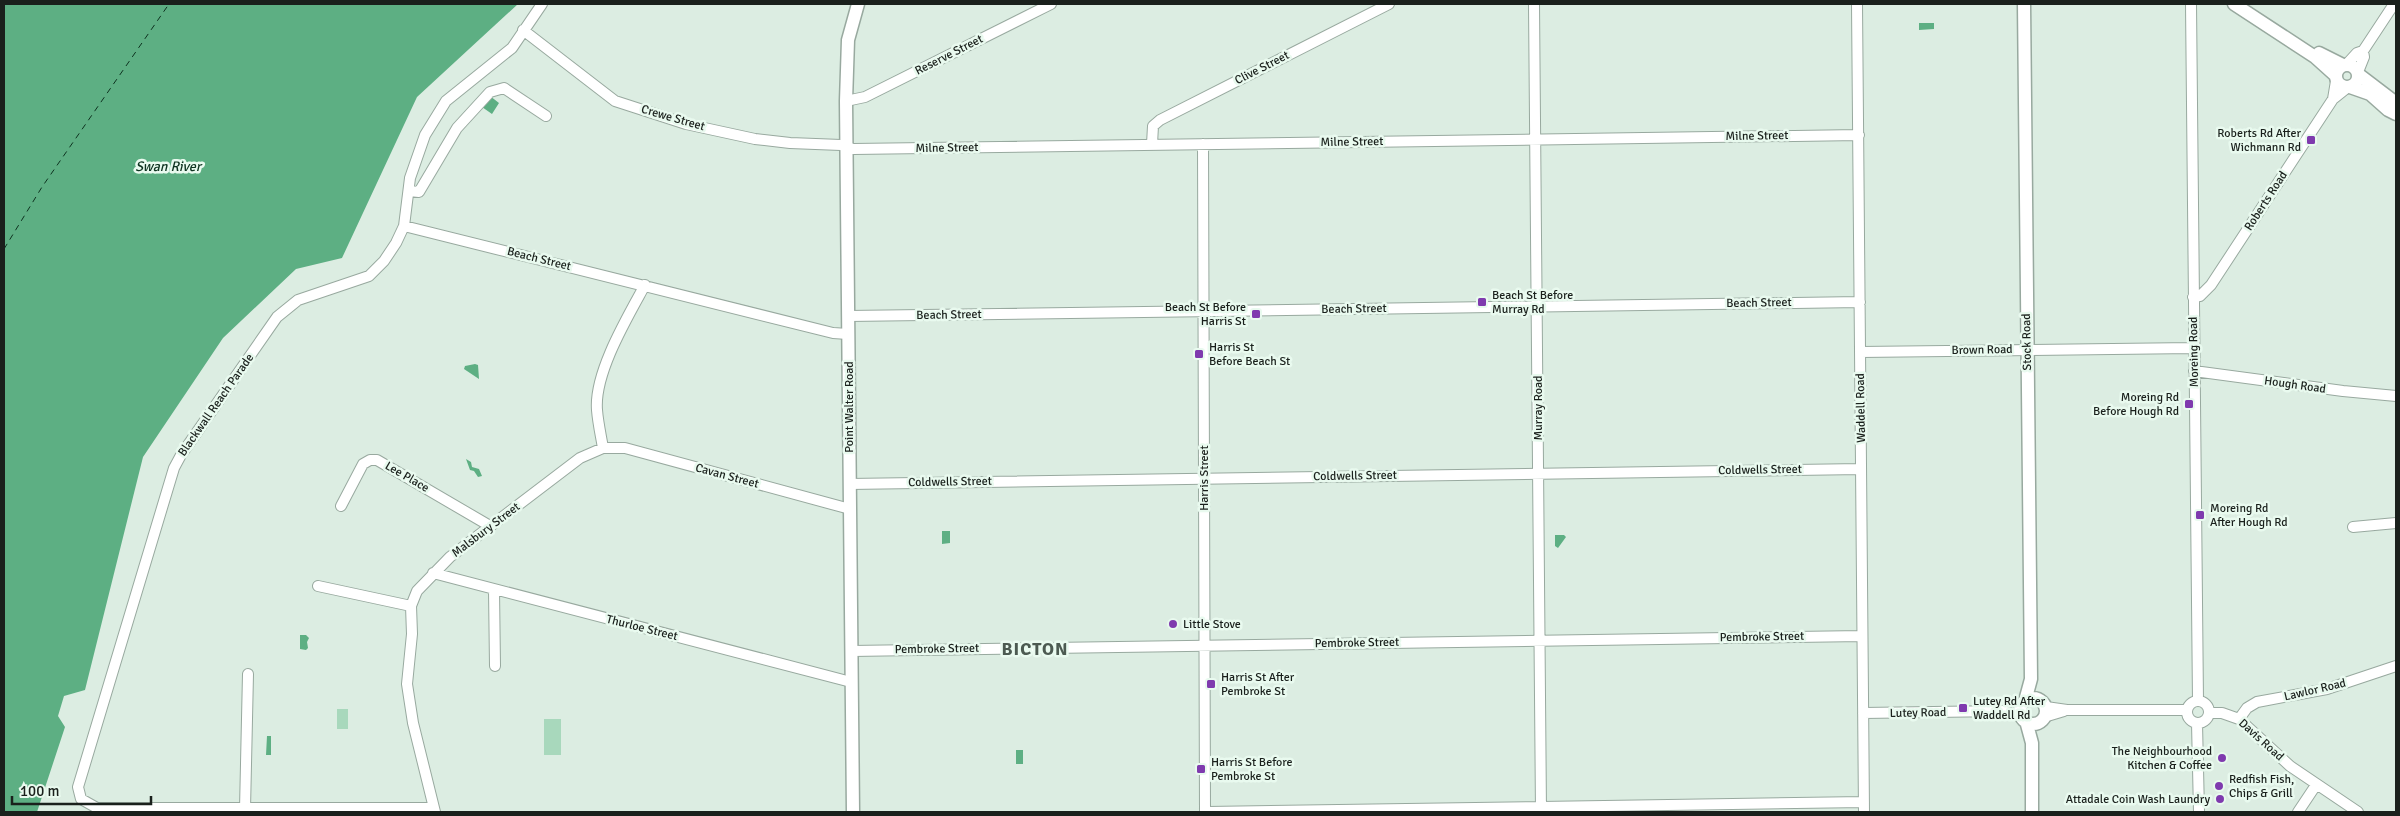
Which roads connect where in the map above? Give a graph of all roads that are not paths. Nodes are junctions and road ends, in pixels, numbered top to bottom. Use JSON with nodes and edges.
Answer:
{"nodes":[{"id":1,"x":542,"y":4,"type":"edge"},
{"id":2,"x":858,"y":4,"type":"edge"},
{"id":3,"x":1051,"y":4,"type":"edge"},
{"id":4,"x":1389,"y":4,"type":"edge"},
{"id":5,"x":1534,"y":4,"type":"edge"},
{"id":6,"x":1857,"y":4,"type":"edge"},
{"id":7,"x":2024,"y":4,"type":"edge"},
{"id":8,"x":2191,"y":4,"type":"edge"},
{"id":9,"x":2234,"y":4,"type":"edge"},
{"id":10,"x":2246,"y":4,"type":"edge"},
{"id":11,"x":2394,"y":4,"type":"edge"},
{"id":12,"x":523,"y":30,"type":"junction"},
{"id":13,"x":2363,"y":50,"type":"junction"},
{"id":14,"x":2340,"y":71,"type":"junction"},
{"id":15,"x":2358,"y":73,"type":"junction"},
{"id":16,"x":2349,"y":87,"type":"junction"},
{"id":17,"x":2333,"y":99,"type":"junction"},
{"id":18,"x":846,"y":101,"type":"junction"},
{"id":19,"x":2396,"y":103,"type":"edge"},
{"id":20,"x":2396,"y":114,"type":"edge"},
{"id":21,"x":546,"y":116,"type":"dead end"},
{"id":22,"x":1859,"y":135,"type":"junction"},
{"id":23,"x":1536,"y":140,"type":"junction"},
{"id":24,"x":1152,"y":144,"type":"junction"},
{"id":25,"x":1202,"y":144,"type":"junction"},
{"id":26,"x":846,"y":147,"type":"junction"},
{"id":27,"x":409,"y":191,"type":"junction"},
{"id":28,"x":404,"y":226,"type":"junction"},
{"id":29,"x":645,"y":286,"type":"junction"},
{"id":30,"x":2194,"y":297,"type":"junction"},
{"id":31,"x":1860,"y":302,"type":"junction"},
{"id":32,"x":1537,"y":306,"type":"junction"},
{"id":33,"x":1204,"y":311,"type":"junction"},
{"id":34,"x":848,"y":316,"type":"junction"},
{"id":35,"x":848,"y":334,"type":"junction"},
{"id":36,"x":2193,"y":348,"type":"junction"},
{"id":37,"x":2028,"y":349,"type":"junction"},
{"id":38,"x":1860,"y":352,"type":"junction"},
{"id":39,"x":2194,"y":371,"type":"junction"},
{"id":40,"x":2396,"y":396,"type":"edge"},
{"id":41,"x":604,"y":448,"type":"junction"},
{"id":42,"x":1861,"y":469,"type":"junction"},
{"id":43,"x":1538,"y":473,"type":"junction"},
{"id":44,"x":1204,"y":478,"type":"junction"},
{"id":45,"x":849,"y":484,"type":"junction"},
{"id":46,"x":341,"y":506,"type":"dead end"},
{"id":47,"x":850,"y":509,"type":"junction"},
{"id":48,"x":2396,"y":523,"type":"edge"},
{"id":49,"x":490,"y":526,"type":"junction"},
{"id":50,"x":2353,"y":527,"type":"dead end"},
{"id":51,"x":433,"y":573,"type":"junction"},
{"id":52,"x":318,"y":586,"type":"dead end"},
{"id":53,"x":494,"y":590,"type":"junction"},
{"id":54,"x":411,"y":606,"type":"junction"},
{"id":55,"x":1862,"y":636,"type":"junction"},
{"id":56,"x":1539,"y":640,"type":"junction"},
{"id":57,"x":1205,"y":645,"type":"junction"},
{"id":58,"x":851,"y":651,"type":"junction"},
{"id":59,"x":495,"y":666,"type":"dead end"},
{"id":60,"x":2396,"y":666,"type":"edge"},
{"id":61,"x":248,"y":674,"type":"dead end"},
{"id":62,"x":851,"y":682,"type":"junction"},
{"id":63,"x":2198,"y":701,"type":"junction"},
{"id":64,"x":2187,"y":710,"type":"junction"},
{"id":65,"x":2033,"y":711,"type":"junction"},
{"id":66,"x":1863,"y":713,"type":"junction"},
{"id":67,"x":2209,"y":713,"type":"junction"},
{"id":68,"x":2239,"y":719,"type":"junction"},
{"id":69,"x":2197,"y":723,"type":"junction"},
{"id":70,"x":2316,"y":785,"type":"junction"},
{"id":71,"x":1864,"y":807,"type":"edge"},
{"id":72,"x":245,"y":809,"type":"junction"},
{"id":73,"x":1703,"y":809,"type":"edge"},
{"id":74,"x":434,"y":810,"type":"edge"},
{"id":75,"x":1541,"y":810,"type":"edge"},
{"id":76,"x":1373,"y":811,"type":"edge"},
{"id":77,"x":853,"y":812,"type":"edge"},
{"id":78,"x":1206,"y":812,"type":"edge"},
{"id":79,"x":2032,"y":812,"type":"edge"},
{"id":80,"x":2199,"y":812,"type":"edge"},
{"id":81,"x":2298,"y":812,"type":"edge"},
{"id":82,"x":2358,"y":812,"type":"edge"}],
"edges":[{"from":1,"to":12,"type":"street","name":"Blackwall Reach Parade"},
{"from":2,"to":18,"type":"street","name":"Point Walter Road"},
{"from":3,"to":18,"type":"street","name":"Reserve Street"},
{"from":4,"to":24,"type":"street","name":"Clive Street"},
{"from":5,"to":23,"type":"street","name":"Murray Road"},
{"from":6,"to":22,"type":"street","name":"Waddell Road"},
{"from":7,"to":37,"type":"street","name":"Stock Road"},
{"from":8,"to":30,"type":"street","name":"Moreing Road"},
{"from":9,"to":14,"type":"street"},
{"from":10,"to":14,"type":"street"},
{"from":11,"to":13,"type":"street"},
{"from":12,"to":26,"type":"street","name":"Crewe Street"},
{"from":12,"to":27,"type":"street","name":"Blackwall Reach Parade"},
{"from":13,"to":14,"type":"street"},
{"from":13,"to":15,"type":"street"},
{"from":14,"to":15,"type":"street"},
{"from":14,"to":16,"type":"street"},
{"from":14,"to":17,"type":"street","name":"Roberts Road"},
{"from":15,"to":16,"type":"street"},
{"from":15,"to":19,"type":"street"},
{"from":16,"to":17,"type":"street","name":"Roberts Road"},
{"from":16,"to":20,"type":"street"},
{"from":17,"to":30,"type":"street","name":"Roberts Road"},
{"from":18,"to":26,"type":"street","name":"Point Walter Road"},
{"from":21,"to":27,"type":"street"},
{"from":22,"to":23,"type":"street","name":"Milne Street"},
{"from":22,"to":31,"type":"street","name":"Waddell Road"},
{"from":23,"to":25,"type":"street","name":"Milne Street"},
{"from":23,"to":32,"type":"street","name":"Murray Road"},
{"from":24,"to":25,"type":"street","name":"Milne Street"},
{"from":24,"to":26,"type":"street","name":"Milne Street"},
{"from":25,"to":33,"type":"street","name":"Harris Street"},
{"from":26,"to":34,"type":"street","name":"Point Walter Road"},
{"from":27,"to":28,"type":"street","name":"Blackwall Reach Parade"},
{"from":28,"to":29,"type":"street","name":"Beach Street"},
{"from":28,"to":72,"type":"street","name":"Blackwall Reach Parade"},
{"from":29,"to":35,"type":"street","name":"Beach Street"},
{"from":29,"to":41,"type":"street"},
{"from":30,"to":36,"type":"street","name":"Moreing Road"},
{"from":31,"to":32,"type":"street","name":"Beach Street"},
{"from":31,"to":38,"type":"street","name":"Waddell Road"},
{"from":32,"to":33,"type":"street","name":"Beach Street"},
{"from":32,"to":43,"type":"street","name":"Murray Road"},
{"from":33,"to":34,"type":"street","name":"Beach Street"},
{"from":33,"to":44,"type":"street","name":"Harris Street"},
{"from":34,"to":35,"type":"street","name":"Point Walter Road"},
{"from":35,"to":45,"type":"street","name":"Point Walter Road"},
{"from":36,"to":37,"type":"street","name":"Brown Road"},
{"from":36,"to":39,"type":"street","name":"Moreing Road"},
{"from":37,"to":38,"type":"street","name":"Brown Road"},
{"from":37,"to":65,"type":"street","name":"Stock Road"},
{"from":38,"to":42,"type":"street","name":"Waddell Road"},
{"from":39,"to":40,"type":"street","name":"Hough Road"},
{"from":39,"to":63,"type":"street","name":"Moreing Road"},
{"from":41,"to":47,"type":"street","name":"Cavan Street"},
{"from":41,"to":49,"type":"street","name":"Malsbury Street"},
{"from":42,"to":43,"type":"street","name":"Coldwells Street"},
{"from":42,"to":55,"type":"street","name":"Waddell Road"},
{"from":43,"to":44,"type":"street","name":"Coldwells Street"},
{"from":43,"to":56,"type":"street","name":"Murray Road"},
{"from":44,"to":45,"type":"street","name":"Coldwells Street"},
{"from":44,"to":57,"type":"street","name":"Harris Street"},
{"from":45,"to":47,"type":"street","name":"Point Walter Road"},
{"from":46,"to":49,"type":"street","name":"Lee Place"},
{"from":47,"to":58,"type":"street","name":"Point Walter Road"},
{"from":48,"to":50,"type":"street"},
{"from":49,"to":51,"type":"street","name":"Malsbury Street"},
{"from":51,"to":53,"type":"street","name":"Thurloe Street"},
{"from":51,"to":54,"type":"street","name":"Malsbury Street"},
{"from":52,"to":54,"type":"street"},
{"from":53,"to":59,"type":"street"},
{"from":53,"to":62,"type":"street","name":"Thurloe Street"},
{"from":54,"to":74,"type":"street"},
{"from":55,"to":56,"type":"street","name":"Pembroke Street"},
{"from":55,"to":66,"type":"street","name":"Waddell Road"},
{"from":56,"to":57,"type":"street","name":"Pembroke Street"},
{"from":56,"to":75,"type":"street","name":"Murray Road"},
{"from":57,"to":58,"type":"street","name":"Pembroke Street"},
{"from":57,"to":78,"type":"street","name":"Harris Street"},
{"from":58,"to":62,"type":"street","name":"Point Walter Road"},
{"from":60,"to":68,"type":"street","name":"Lawlor Road"},
{"from":61,"to":72,"type":"street"},
{"from":62,"to":77,"type":"street","name":"Point Walter Road"},
{"from":63,"to":64,"type":"street"},
{"from":63,"to":67,"type":"street"},
{"from":64,"to":65,"type":"street","name":"Lutey Road"},
{"from":64,"to":69,"type":"street"},
{"from":65,"to":66,"type":"street","name":"Lutey Road"},
{"from":65,"to":79,"type":"street","name":"Stock Road"},
{"from":66,"to":71,"type":"street","name":"Waddell Road"},
{"from":67,"to":68,"type":"street","name":"Davis Road"},
{"from":67,"to":69,"type":"street"},
{"from":68,"to":70,"type":"street","name":"Davis Road"},
{"from":69,"to":80,"type":"street"},
{"from":70,"to":81,"type":"street"},
{"from":70,"to":82,"type":"street","name":"Davis Road"},
{"from":71,"to":73,"type":"street"},
{"from":72,"to":74,"type":"street"},
{"from":73,"to":75,"type":"street"},
{"from":75,"to":76,"type":"street"},
{"from":76,"to":78,"type":"street"}]}
